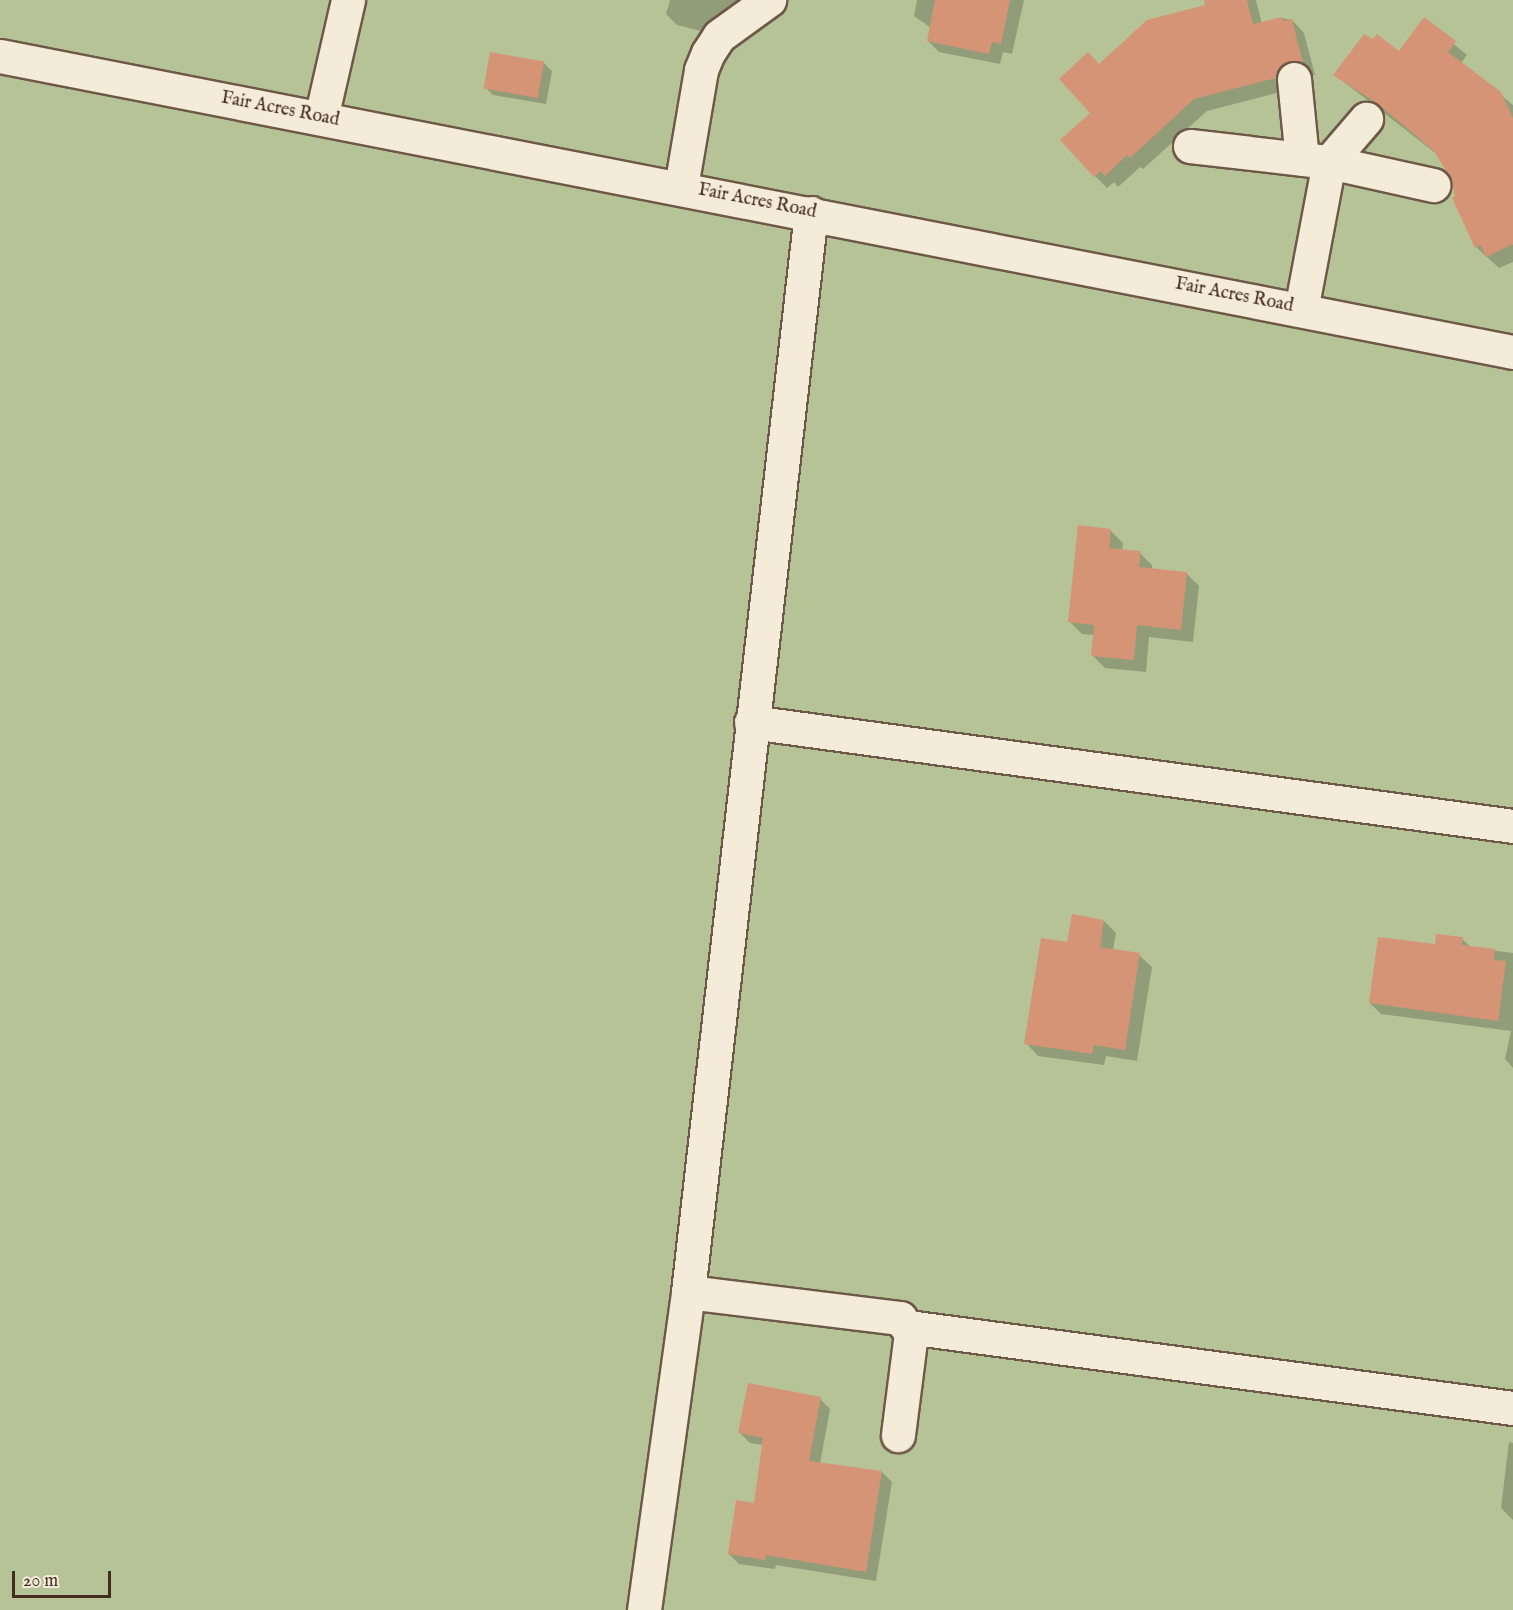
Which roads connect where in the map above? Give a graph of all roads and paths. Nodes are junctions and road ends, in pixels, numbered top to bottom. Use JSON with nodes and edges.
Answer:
{"nodes":[{"id":1,"x":348,"y":0,"type":"edge"},
{"id":2,"x":769,"y":0,"type":"edge"},
{"id":3,"x":0,"y":56,"type":"edge"},
{"id":4,"x":1294,"y":79,"type":"dead end"},
{"id":5,"x":321,"y":118,"type":"junction"},
{"id":6,"x":1366,"y":118,"type":"dead end"},
{"id":7,"x":1190,"y":146,"type":"dead end"},
{"id":8,"x":1315,"y":161,"type":"junction"},
{"id":9,"x":1433,"y":185,"type":"dead end"},
{"id":10,"x":681,"y":187,"type":"junction"},
{"id":11,"x":812,"y":213,"type":"junction"},
{"id":12,"x":1300,"y":310,"type":"junction"},
{"id":13,"x":1513,"y":352,"type":"edge"},
{"id":14,"x":751,"y":722,"type":"junction"},
{"id":15,"x":1513,"y":826,"type":"edge"},
{"id":16,"x":688,"y":1292,"type":"junction"},
{"id":17,"x":908,"y":1327,"type":"junction"},
{"id":18,"x":1513,"y":1407,"type":"edge"},
{"id":19,"x":898,"y":1435,"type":"dead end"},
{"id":20,"x":645,"y":1610,"type":"edge"}],
"edges":[{"from":1,"to":5,"type":"street"},
{"from":2,"to":10,"type":"street"},
{"from":3,"to":5,"type":"street","name":"Fair Acres Road"},
{"from":4,"to":8,"type":"street"},
{"from":5,"to":10,"type":"street","name":"Fair Acres Road"},
{"from":6,"to":8,"type":"street"},
{"from":7,"to":8,"type":"street"},
{"from":8,"to":9,"type":"street"},
{"from":8,"to":12,"type":"street"},
{"from":10,"to":11,"type":"street","name":"Fair Acres Road"},
{"from":11,"to":12,"type":"street","name":"Fair Acres Road"},
{"from":11,"to":14,"type":"street"},
{"from":12,"to":13,"type":"street","name":"Fair Acres Road"},
{"from":14,"to":15,"type":"street"},
{"from":14,"to":16,"type":"street"},
{"from":16,"to":17,"type":"street"},
{"from":16,"to":20,"type":"street"},
{"from":17,"to":18,"type":"street"},
{"from":17,"to":19,"type":"street"}]}
